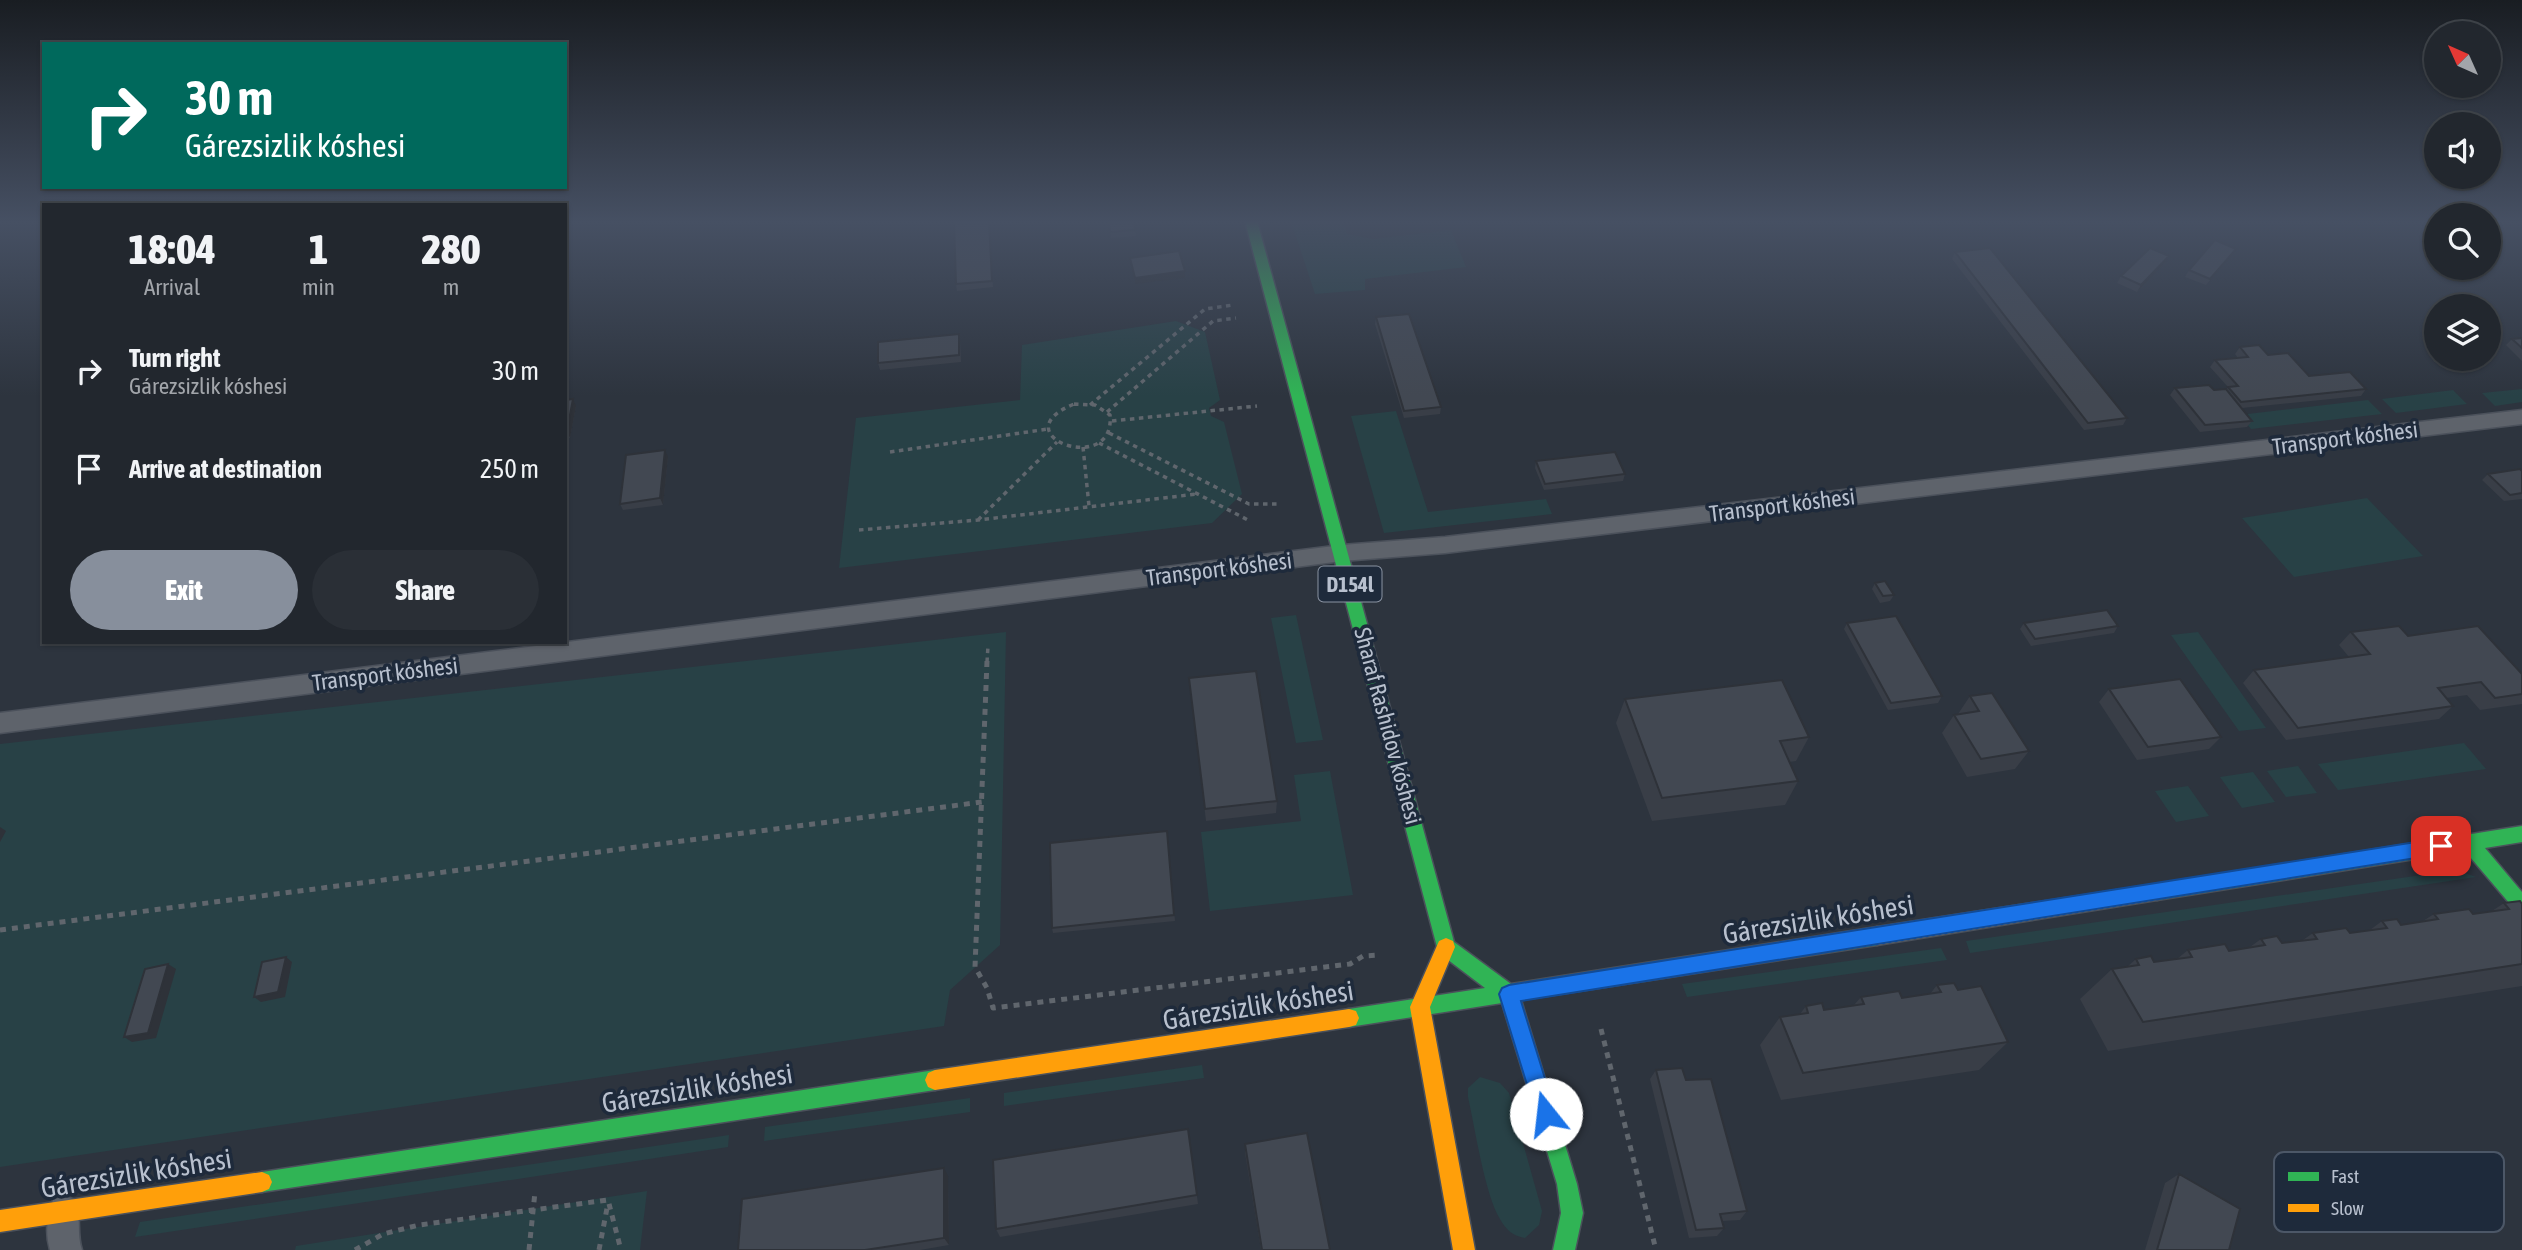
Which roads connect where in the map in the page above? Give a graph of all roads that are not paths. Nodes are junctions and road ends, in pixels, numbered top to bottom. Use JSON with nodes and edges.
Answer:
{"nodes":[{"id":1,"x":1267,"y":279,"type":"edge"},
{"id":2,"x":2522,"y":417,"type":"edge"},
{"id":3,"x":1342,"y":553,"type":"junction"},
{"id":4,"x":0,"y":723,"type":"edge"},
{"id":5,"x":2522,"y":834,"type":"edge"},
{"id":6,"x":2469,"y":842,"type":"junction"},
{"id":7,"x":2522,"y":905,"type":"edge"},
{"id":8,"x":1446,"y":947,"type":"junction"},
{"id":9,"x":1509,"y":994,"type":"junction"},
{"id":10,"x":1420,"y":1007,"type":"junction"},
{"id":11,"x":64,"y":1211,"type":"junction"},
{"id":12,"x":0,"y":1221,"type":"edge"},
{"id":13,"x":1466,"y":1248,"type":"edge"},
{"id":14,"x":1567,"y":1248,"type":"edge"},
{"id":15,"x":66,"y":1250,"type":"edge"}],
"edges":[{"from":1,"to":3,"type":"street","name":"Sharaf Rashidov kóshesi","number":"D154l"},
{"from":2,"to":3,"type":"street","name":"Transport kóshesi"},
{"from":3,"to":4,"type":"street","name":"Transport kóshesi"},
{"from":3,"to":8,"type":"street","name":"Sharaf Rashidov kóshesi","number":"D154l"},
{"from":5,"to":6,"type":"street","name":"Gárezsizlik kóshesi"},
{"from":6,"to":7,"type":"street"},
{"from":6,"to":9,"type":"street","name":"Gárezsizlik kóshesi"},
{"from":8,"to":9,"type":"street"},
{"from":8,"to":10,"type":"street"},
{"from":9,"to":10,"type":"street","name":"Gárezsizlik kóshesi"},
{"from":9,"to":14,"type":"street"},
{"from":10,"to":11,"type":"street","name":"Gárezsizlik kóshesi"},
{"from":10,"to":13,"type":"street"},
{"from":11,"to":12,"type":"street","name":"Gárezsizlik kóshesi"},
{"from":11,"to":15,"type":"street"}]}
